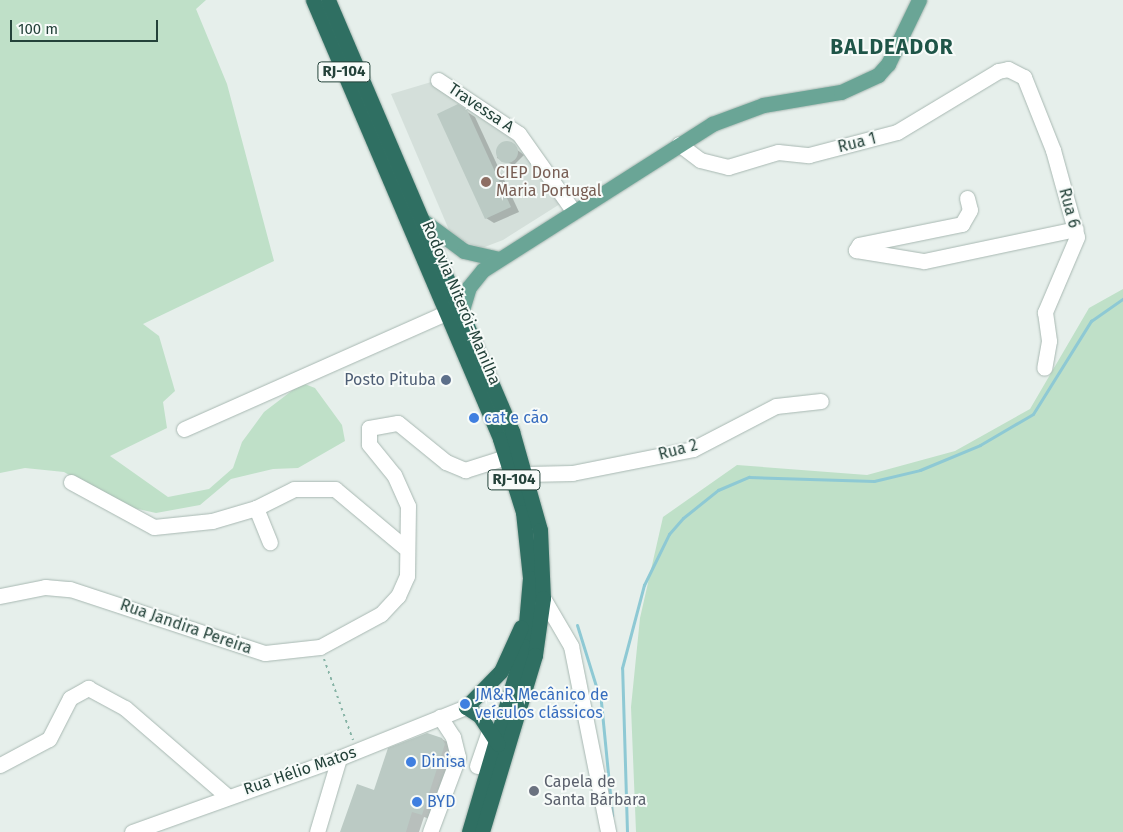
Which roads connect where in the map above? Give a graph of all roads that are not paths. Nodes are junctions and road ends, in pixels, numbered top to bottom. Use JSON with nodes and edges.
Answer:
{"nodes":[{"id":1,"x":313,"y":0,"type":"edge"},
{"id":2,"x":328,"y":0,"type":"edge"},
{"id":3,"x":919,"y":0,"type":"edge"},
{"id":4,"x":1024,"y":77,"type":"joint"},
{"id":5,"x":438,"y":80,"type":"dead end"},
{"id":6,"x":679,"y":144,"type":"junction"},
{"id":7,"x":967,"y":198,"type":"dead end"},
{"id":8,"x":574,"y":212,"type":"junction"},
{"id":9,"x":419,"y":215,"type":"junction"},
{"id":10,"x":1076,"y":229,"type":"junction"},
{"id":11,"x":498,"y":259,"type":"junction"},
{"id":12,"x":461,"y":312,"type":"junction"},
{"id":13,"x":446,"y":313,"type":"junction"},
{"id":14,"x":1044,"y":368,"type":"dead end"},
{"id":15,"x":821,"y":400,"type":"dead end"},
{"id":16,"x":184,"y":429,"type":"dead end"},
{"id":17,"x":506,"y":457,"type":"junction"},
{"id":18,"x":527,"y":474,"type":"junction"},
{"id":19,"x":70,"y":482,"type":"dead end"},
{"id":20,"x":256,"y":508,"type":"junction"},
{"id":21,"x":270,"y":542,"type":"dead end"},
{"id":22,"x":404,"y":547,"type":"junction"},
{"id":23,"x":2,"y":597,"type":"edge"},
{"id":24,"x":543,"y":598,"type":"junction"},
{"id":25,"x":528,"y":607,"type":"junction"},
{"id":26,"x":466,"y":707,"type":"junction"},
{"id":27,"x":440,"y":717,"type":"junction"},
{"id":28,"x":490,"y":730,"type":"junction"},
{"id":29,"x":498,"y":744,"type":"junction"},
{"id":30,"x":458,"y":757,"type":"junction"},
{"id":31,"x":339,"y":758,"type":"junction"},
{"id":32,"x":0,"y":765,"type":"edge"},
{"id":33,"x":482,"y":768,"type":"junction"},
{"id":34,"x":227,"y":796,"type":"junction"},
{"id":35,"x":436,"y":830,"type":"edge"},
{"id":36,"x":132,"y":832,"type":"edge"},
{"id":37,"x":317,"y":832,"type":"edge"},
{"id":38,"x":469,"y":832,"type":"edge"},
{"id":39,"x":482,"y":832,"type":"edge"},
{"id":40,"x":608,"y":832,"type":"edge"}],
"edges":[{"from":1,"to":13,"type":"highway","name":"Rodovia Niterói-Manilha","number":"RJ-104"},
{"from":2,"to":9,"type":"highway","name":"Rodovia Niterói-Manilha","number":"RJ-104"},
{"from":3,"to":6,"type":"main road"},
{"from":4,"to":6,"type":"street","name":"Rua 1"},
{"from":4,"to":10,"type":"street","name":"Rua 6"},
{"from":5,"to":8,"type":"street","name":"Travessa A"},
{"from":6,"to":8,"type":"main road"},
{"from":7,"to":10,"type":"street"},
{"from":8,"to":11,"type":"main road"},
{"from":9,"to":11,"type":"main road"},
{"from":9,"to":12,"type":"highway","name":"Rodovia Niterói-Manilha","number":"RJ-104"},
{"from":10,"to":14,"type":"street","name":"Rua 6"},
{"from":11,"to":12,"type":"main road"},
{"from":12,"to":18,"type":"highway","name":"Rodovia Niterói-Manilha","number":"RJ-104"},
{"from":13,"to":16,"type":"street"},
{"from":13,"to":17,"type":"highway","name":"Rodovia Niterói-Manilha","number":"RJ-104"},
{"from":15,"to":18,"type":"street","name":"Rua 2"},
{"from":17,"to":22,"type":"street","name":"Rua Jandira Pereira"},
{"from":17,"to":25,"type":"highway","name":"Rodovia Niterói-Manilha","number":"RJ-104"},
{"from":18,"to":24,"type":"highway","name":"Rodovia Niterói-Manilha","number":"RJ-104"},
{"from":19,"to":20,"type":"street"},
{"from":20,"to":21,"type":"street"},
{"from":20,"to":22,"type":"street"},
{"from":22,"to":23,"type":"street","name":"Rua Jandira Pereira"},
{"from":24,"to":39,"type":"highway","name":"Rodovia Niterói-Manilha","number":"RJ-104"},
{"from":24,"to":40,"type":"street"},
{"from":25,"to":26,"type":"highway"},
{"from":25,"to":29,"type":"highway","name":"Rodovia Niterói-Manilha","number":"RJ-104"},
{"from":26,"to":27,"type":"street","name":"Rua Hélio Matos"},
{"from":26,"to":28,"type":"highway"},
{"from":27,"to":30,"type":"street"},
{"from":27,"to":31,"type":"street","name":"Rua Hélio Matos"},
{"from":28,"to":29,"type":"highway"},
{"from":28,"to":33,"type":"street"},
{"from":29,"to":33,"type":"highway","name":"Rodovia Niterói-Manilha","number":"RJ-104"},
{"from":30,"to":33,"type":"street"},
{"from":30,"to":35,"type":"street"},
{"from":31,"to":34,"type":"street","name":"Rua Hélio Matos"},
{"from":31,"to":37,"type":"street"},
{"from":32,"to":34,"type":"street"},
{"from":33,"to":38,"type":"highway","name":"Rodovia Niterói-Manilha","number":"RJ-104"},
{"from":34,"to":36,"type":"street","name":"Rua Hélio Matos"}]}
